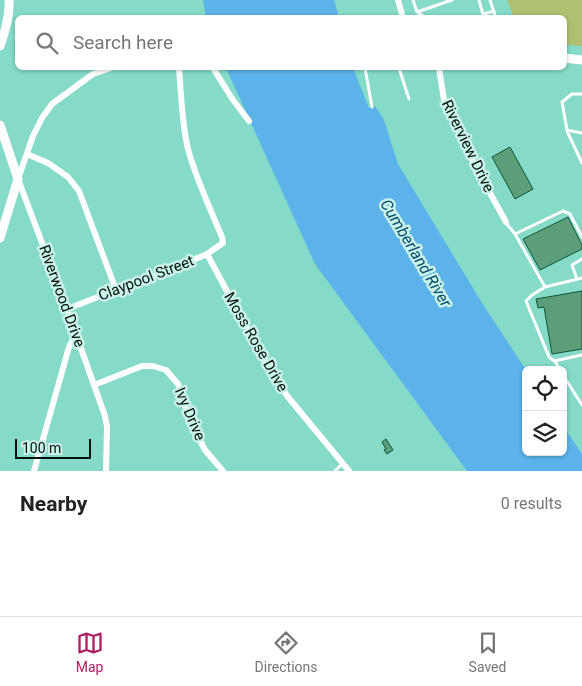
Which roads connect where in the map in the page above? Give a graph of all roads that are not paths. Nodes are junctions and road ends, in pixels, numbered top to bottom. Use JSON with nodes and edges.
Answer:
{"nodes":[{"id":1,"x":10,"y":0,"type":"edge"},
{"id":2,"x":398,"y":0,"type":"edge"},
{"id":3,"x":413,"y":0,"type":"edge"},
{"id":4,"x":452,"y":0,"type":"edge"},
{"id":5,"x":479,"y":0,"type":"edge"},
{"id":6,"x":490,"y":0,"type":"edge"},
{"id":7,"x":494,"y":11,"type":"junction"},
{"id":8,"x":417,"y":12,"type":"junction"},
{"id":9,"x":403,"y":15,"type":"edge"},
{"id":10,"x":422,"y":15,"type":"edge"},
{"id":11,"x":484,"y":15,"type":"edge"},
{"id":12,"x":486,"y":15,"type":"edge"},
{"id":13,"x":495,"y":15,"type":"edge"},
{"id":14,"x":0,"y":46,"type":"edge"},
{"id":15,"x":567,"y":54,"type":"edge"},
{"id":16,"x":582,"y":56,"type":"edge"},
{"id":17,"x":567,"y":58,"type":"edge"},
{"id":18,"x":582,"y":60,"type":"edge"},
{"id":19,"x":105,"y":70,"type":"edge"},
{"id":20,"x":179,"y":70,"type":"edge"},
{"id":21,"x":214,"y":70,"type":"edge"},
{"id":22,"x":364,"y":70,"type":"edge"},
{"id":23,"x":400,"y":70,"type":"edge"},
{"id":24,"x":439,"y":70,"type":"edge"},
{"id":25,"x":582,"y":94,"type":"edge"},
{"id":26,"x":409,"y":99,"type":"dead end"},
{"id":27,"x":372,"y":107,"type":"dead end"},
{"id":28,"x":249,"y":121,"type":"dead end"},
{"id":29,"x":0,"y":125,"type":"edge"},
{"id":30,"x":567,"y":130,"type":"junction"},
{"id":31,"x":582,"y":133,"type":"edge"},
{"id":32,"x":27,"y":154,"type":"junction"},
{"id":33,"x":582,"y":164,"type":"edge"},
{"id":34,"x":18,"y":179,"type":"junction"},
{"id":35,"x":506,"y":222,"type":"joint"},
{"id":36,"x":515,"y":234,"type":"junction"},
{"id":37,"x":582,"y":237,"type":"edge"},
{"id":38,"x":0,"y":238,"type":"edge"},
{"id":39,"x":206,"y":254,"type":"junction"},
{"id":40,"x":582,"y":259,"type":"edge"},
{"id":41,"x":582,"y":278,"type":"edge"},
{"id":42,"x":577,"y":279,"type":"junction"},
{"id":43,"x":544,"y":287,"type":"junction"},
{"id":44,"x":116,"y":290,"type":"junction"},
{"id":45,"x":67,"y":309,"type":"junction"},
{"id":46,"x":76,"y":334,"type":"junction"},
{"id":47,"x":582,"y":356,"type":"edge"},
{"id":48,"x":556,"y":361,"type":"junction"},
{"id":49,"x":558,"y":366,"type":"edge"},
{"id":50,"x":567,"y":381,"type":"edge"},
{"id":51,"x":94,"y":384,"type":"junction"},
{"id":52,"x":582,"y":405,"type":"edge"},
{"id":53,"x":342,"y":464,"type":"junction"},
{"id":54,"x":34,"y":471,"type":"edge"},
{"id":55,"x":106,"y":471,"type":"edge"},
{"id":56,"x":224,"y":471,"type":"edge"},
{"id":57,"x":334,"y":471,"type":"edge"},
{"id":58,"x":349,"y":471,"type":"edge"}],
"edges":[{"from":1,"to":14,"type":"street"},
{"from":2,"to":9,"type":"street"},
{"from":3,"to":8,"type":"lane"},
{"from":4,"to":8,"type":"lane"},
{"from":5,"to":11,"type":"lane"},
{"from":6,"to":7,"type":"lane"},
{"from":7,"to":12,"type":"lane"},
{"from":7,"to":13,"type":"lane"},
{"from":8,"to":10,"type":"lane"},
{"from":15,"to":16,"type":"street"},
{"from":17,"to":18,"type":"street"},
{"from":19,"to":32,"type":"street"},
{"from":20,"to":39,"type":"street","name":"Claypool Street"},
{"from":21,"to":28,"type":"street"},
{"from":22,"to":27,"type":"lane"},
{"from":23,"to":26,"type":"lane"},
{"from":24,"to":35,"type":"street","name":"Riverview Drive"},
{"from":25,"to":30,"type":"lane"},
{"from":29,"to":34,"type":"street","name":"Riverwood Drive"},
{"from":30,"to":31,"type":"lane"},
{"from":30,"to":33,"type":"lane"},
{"from":32,"to":34,"type":"street"},
{"from":32,"to":44,"type":"street"},
{"from":34,"to":38,"type":"street"},
{"from":34,"to":45,"type":"street","name":"Riverwood Drive"},
{"from":35,"to":36,"type":"lane"},
{"from":36,"to":37,"type":"lane"},
{"from":36,"to":43,"type":"lane"},
{"from":39,"to":44,"type":"street","name":"Claypool Street"},
{"from":39,"to":53,"type":"street","name":"Moss Rose Drive"},
{"from":40,"to":42,"type":"lane"},
{"from":41,"to":42,"type":"lane"},
{"from":42,"to":43,"type":"lane"},
{"from":43,"to":48,"type":"lane"},
{"from":44,"to":45,"type":"street","name":"Claypool Street"},
{"from":45,"to":46,"type":"street","name":"Riverwood Drive"},
{"from":46,"to":51,"type":"street","name":"Riverwood Drive"},
{"from":46,"to":54,"type":"street"},
{"from":47,"to":48,"type":"lane"},
{"from":48,"to":49,"type":"lane"},
{"from":50,"to":52,"type":"lane"},
{"from":51,"to":55,"type":"street","name":"Riverwood Drive"},
{"from":51,"to":56,"type":"street","name":"Ivy Drive"},
{"from":53,"to":57,"type":"lane"},
{"from":53,"to":58,"type":"street","name":"Moss Rose Drive"}]}
